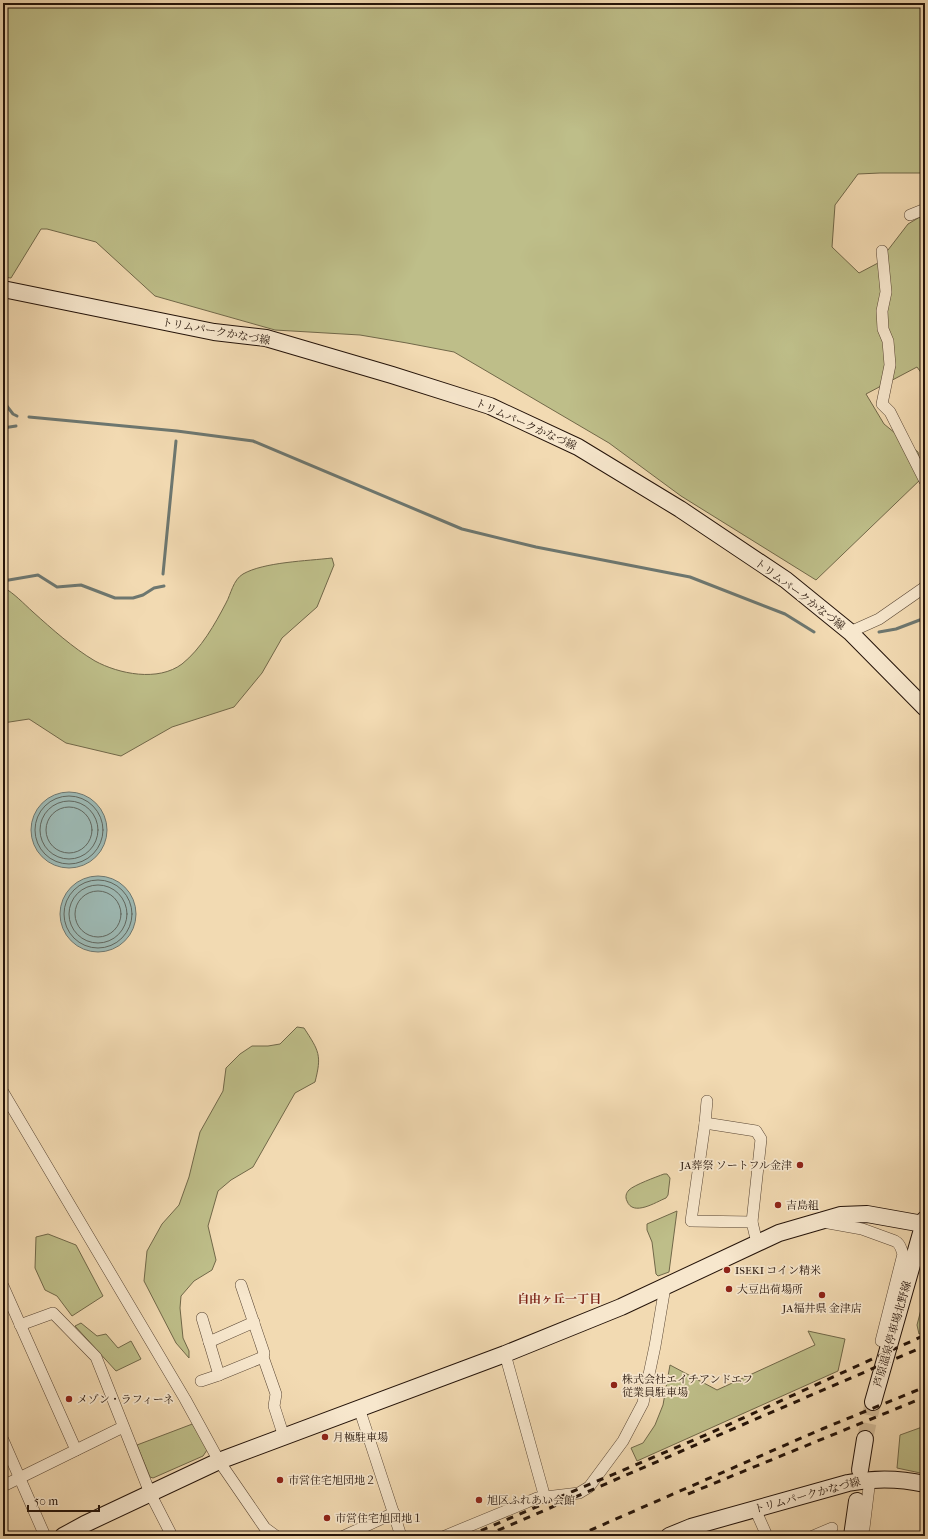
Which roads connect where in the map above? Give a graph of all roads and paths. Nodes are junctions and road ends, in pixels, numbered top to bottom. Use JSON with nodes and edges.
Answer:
{"nodes":[{"id":1,"x":925,"y":209,"type":"edge"},
{"id":2,"x":910,"y":214,"type":"dead end"},
{"id":3,"x":882,"y":251,"type":"dead end"},
{"id":4,"x":3,"y":289,"type":"edge"},
{"id":5,"x":925,"y":481,"type":"edge"},
{"id":6,"x":925,"y":587,"type":"edge"},
{"id":7,"x":850,"y":632,"type":"junction"},
{"id":8,"x":925,"y":708,"type":"edge"},
{"id":9,"x":3,"y":1092,"type":"edge"},
{"id":10,"x":707,"y":1101,"type":"dead end"},
{"id":11,"x":705,"y":1123,"type":"junction"},
{"id":12,"x":818,"y":1221,"type":"junction"},
{"id":13,"x":752,"y":1222,"type":"junction"},
{"id":14,"x":924,"y":1222,"type":"edge"},
{"id":15,"x":757,"y":1243,"type":"junction"},
{"id":16,"x":241,"y":1285,"type":"dead end"},
{"id":17,"x":3,"y":1286,"type":"edge"},
{"id":18,"x":664,"y":1287,"type":"junction"},
{"id":19,"x":202,"y":1318,"type":"dead end"},
{"id":20,"x":254,"y":1322,"type":"junction"},
{"id":21,"x":20,"y":1325,"type":"junction"},
{"id":22,"x":881,"y":1341,"type":"dead end"},
{"id":23,"x":209,"y":1342,"type":"junction"},
{"id":24,"x":505,"y":1354,"type":"junction"},
{"id":25,"x":263,"y":1357,"type":"junction"},
{"id":26,"x":219,"y":1374,"type":"junction"},
{"id":27,"x":201,"y":1381,"type":"dead end"},
{"id":28,"x":873,"y":1402,"type":"tunnel mouth"},
{"id":29,"x":359,"y":1408,"type":"junction"},
{"id":30,"x":123,"y":1427,"type":"junction"},
{"id":31,"x":284,"y":1437,"type":"junction"},
{"id":32,"x":865,"y":1439,"type":"tunnel mouth"},
{"id":33,"x":3,"y":1440,"type":"edge"},
{"id":34,"x":76,"y":1450,"type":"junction"},
{"id":35,"x":219,"y":1461,"type":"junction"},
{"id":36,"x":865,"y":1475,"type":"junction"},
{"id":37,"x":21,"y":1478,"type":"junction"},
{"id":38,"x":925,"y":1484,"type":"edge"},
{"id":39,"x":3,"y":1486,"type":"edge"},
{"id":40,"x":150,"y":1493,"type":"junction"},
{"id":41,"x":545,"y":1498,"type":"junction"},
{"id":42,"x":857,"y":1501,"type":"dead end"},
{"id":43,"x":755,"y":1509,"type":"junction"},
{"id":44,"x":394,"y":1513,"type":"junction"},
{"id":45,"x":832,"y":1528,"type":"dead end"},
{"id":46,"x":694,"y":1532,"type":"edge"},
{"id":47,"x":46,"y":1536,"type":"edge"},
{"id":48,"x":63,"y":1536,"type":"edge"},
{"id":49,"x":172,"y":1536,"type":"edge"},
{"id":50,"x":276,"y":1536,"type":"edge"},
{"id":51,"x":344,"y":1536,"type":"edge"},
{"id":52,"x":402,"y":1536,"type":"edge"},
{"id":53,"x":445,"y":1536,"type":"edge"},
{"id":54,"x":669,"y":1536,"type":"edge"},
{"id":55,"x":766,"y":1536,"type":"edge"},
{"id":56,"x":813,"y":1536,"type":"edge"},
{"id":57,"x":852,"y":1536,"type":"edge"},
{"id":58,"x":860,"y":1536,"type":"edge"}],
"edges":[{"from":1,"to":2,"type":"street"},
{"from":3,"to":5,"type":"street"},
{"from":4,"to":7,"type":"main road","name":"トリムパークかなづ線"},
{"from":6,"to":7,"type":"street"},
{"from":7,"to":8,"type":"main road","name":"トリムパークかなづ線"},
{"from":9,"to":35,"type":"street"},
{"from":10,"to":11,"type":"street"},
{"from":11,"to":13,"type":"street"},
{"from":11,"to":13,"type":"street"},
{"from":12,"to":14,"type":"main road"},
{"from":12,"to":15,"type":"main road"},
{"from":12,"to":22,"type":"street"},
{"from":13,"to":15,"type":"street"},
{"from":14,"to":28,"type":"main road","name":"芦原温泉停車場北野線"},
{"from":15,"to":18,"type":"main road"},
{"from":16,"to":20,"type":"street"},
{"from":17,"to":21,"type":"street"},
{"from":18,"to":24,"type":"main road"},
{"from":18,"to":41,"type":"street"},
{"from":19,"to":23,"type":"street"},
{"from":20,"to":23,"type":"street"},
{"from":20,"to":25,"type":"street"},
{"from":21,"to":30,"type":"street"},
{"from":21,"to":34,"type":"street"},
{"from":23,"to":26,"type":"street"},
{"from":24,"to":29,"type":"main road"},
{"from":24,"to":41,"type":"street"},
{"from":25,"to":26,"type":"street"},
{"from":25,"to":31,"type":"street"},
{"from":26,"to":27,"type":"street"},
{"from":29,"to":31,"type":"main road"},
{"from":29,"to":44,"type":"street"},
{"from":30,"to":34,"type":"street"},
{"from":30,"to":40,"type":"street"},
{"from":31,"to":35,"type":"main road"},
{"from":32,"to":36,"type":"main road"},
{"from":33,"to":37,"type":"street"},
{"from":34,"to":37,"type":"street"},
{"from":35,"to":40,"type":"main road"},
{"from":35,"to":50,"type":"street"},
{"from":36,"to":38,"type":"main road","name":"トリムパークかなづ線"},
{"from":36,"to":43,"type":"main road","name":"トリムパークかなづ線"},
{"from":36,"to":58,"type":"street"},
{"from":37,"to":39,"type":"street"},
{"from":37,"to":47,"type":"street"},
{"from":40,"to":48,"type":"main road"},
{"from":40,"to":49,"type":"street"},
{"from":41,"to":53,"type":"street"},
{"from":42,"to":57,"type":"main road"},
{"from":43,"to":46,"type":"main road","name":"トリムパークかなづ線"},
{"from":43,"to":55,"type":"street"},
{"from":44,"to":51,"type":"street"},
{"from":44,"to":52,"type":"street"},
{"from":45,"to":56,"type":"street"},
{"from":46,"to":54,"type":"main road"}]}
